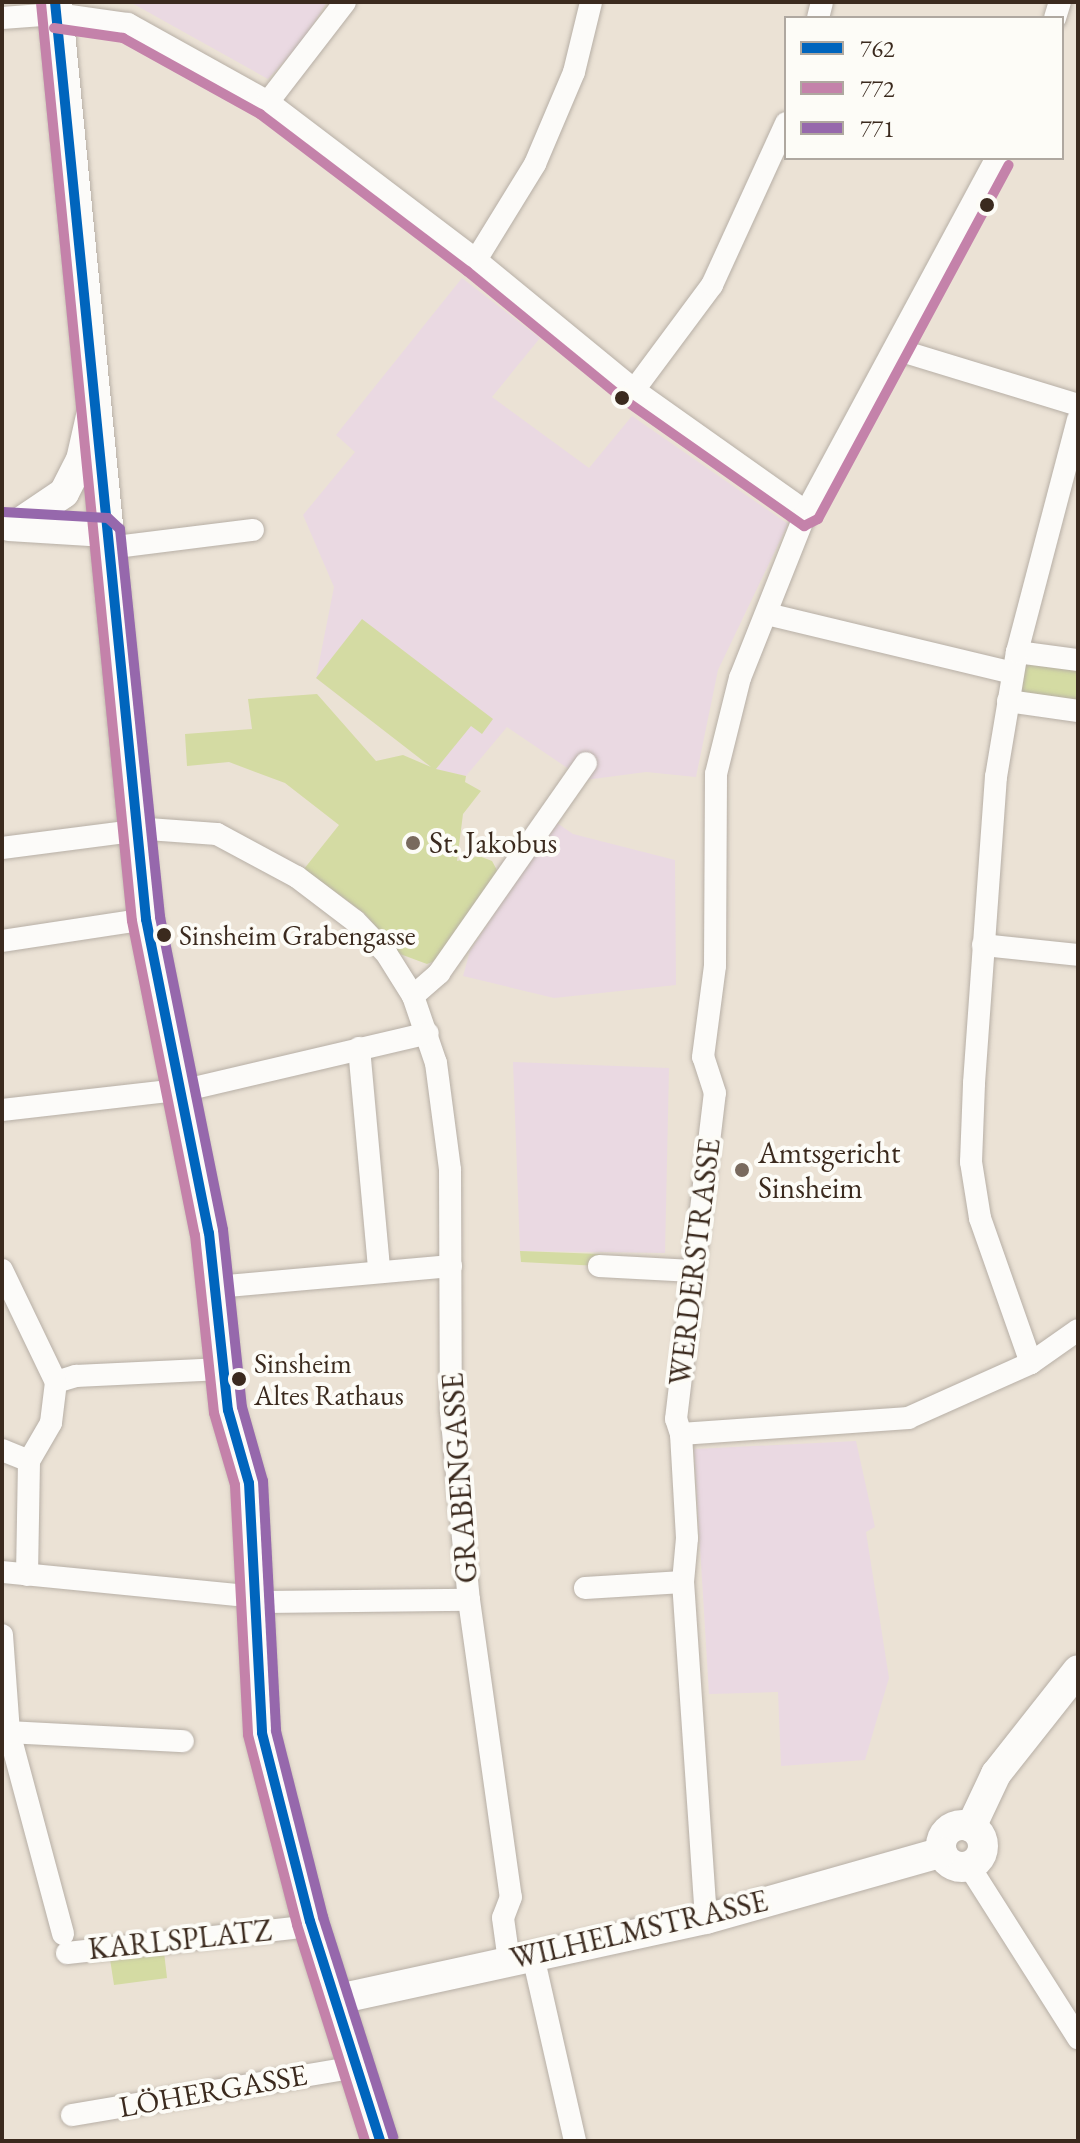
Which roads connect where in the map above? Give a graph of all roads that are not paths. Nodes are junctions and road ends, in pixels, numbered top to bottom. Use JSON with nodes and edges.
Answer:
{"nodes":[{"id":1,"x":345,"y":2,"type":"edge"},
{"id":2,"x":591,"y":2,"type":"edge"},
{"id":3,"x":55,"y":8,"type":"edge"},
{"id":4,"x":2,"y":18,"type":"edge"},
{"id":5,"x":268,"y":102,"type":"junction"},
{"id":6,"x":784,"y":127,"type":"edge"},
{"id":7,"x":996,"y":160,"type":"edge"},
{"id":8,"x":476,"y":260,"type":"junction"},
{"id":9,"x":895,"y":349,"type":"junction"},
{"id":10,"x":634,"y":390,"type":"junction"},
{"id":11,"x":1078,"y":405,"type":"edge"},
{"id":12,"x":93,"y":406,"type":"junction"},
{"id":13,"x":1078,"y":420,"type":"edge"},
{"id":14,"x":806,"y":512,"type":"junction"},
{"id":15,"x":9,"y":526,"type":"edge"},
{"id":16,"x":253,"y":530,"type":"dead end"},
{"id":17,"x":107,"y":540,"type":"junction"},
{"id":18,"x":767,"y":614,"type":"junction"},
{"id":19,"x":1078,"y":660,"type":"edge"},
{"id":20,"x":1015,"y":662,"type":"junction"},
{"id":21,"x":1008,"y":701,"type":"junction"},
{"id":22,"x":1078,"y":711,"type":"edge"},
{"id":23,"x":586,"y":763,"type":"dead end"},
{"id":24,"x":136,"y":832,"type":"junction"},
{"id":25,"x":2,"y":848,"type":"edge"},
{"id":26,"x":146,"y":919,"type":"junction"},
{"id":27,"x":2,"y":941,"type":"edge"},
{"id":28,"x":983,"y":945,"type":"junction"},
{"id":29,"x":1078,"y":955,"type":"edge"},
{"id":30,"x":413,"y":996,"type":"junction"},
{"id":31,"x":428,"y":1033,"type":"junction"},
{"id":32,"x":359,"y":1048,"type":"junction"},
{"id":33,"x":183,"y":1090,"type":"junction"},
{"id":34,"x":2,"y":1110,"type":"edge"},
{"id":35,"x":451,"y":1266,"type":"junction"},
{"id":36,"x":599,"y":1266,"type":"dead end"},
{"id":37,"x":379,"y":1269,"type":"junction"},
{"id":38,"x":2,"y":1270,"type":"edge"},
{"id":39,"x":693,"y":1271,"type":"junction"},
{"id":40,"x":216,"y":1287,"type":"junction"},
{"id":41,"x":1078,"y":1330,"type":"edge"},
{"id":42,"x":1031,"y":1363,"type":"junction"},
{"id":43,"x":222,"y":1369,"type":"junction"},
{"id":44,"x":56,"y":1382,"type":"junction"},
{"id":45,"x":681,"y":1434,"type":"junction"},
{"id":46,"x":2,"y":1450,"type":"edge"},
{"id":47,"x":29,"y":1461,"type":"junction"},
{"id":48,"x":2,"y":1572,"type":"edge"},
{"id":49,"x":27,"y":1575,"type":"junction"},
{"id":50,"x":683,"y":1582,"type":"junction"},
{"id":51,"x":585,"y":1588,"type":"dead end"},
{"id":52,"x":236,"y":1595,"type":"dead end"},
{"id":53,"x":469,"y":1600,"type":"junction"},
{"id":54,"x":265,"y":1602,"type":"dead end"},
{"id":55,"x":2,"y":1635,"type":"edge"},
{"id":56,"x":1078,"y":1670,"type":"edge"},
{"id":57,"x":9,"y":1732,"type":"junction"},
{"id":58,"x":183,"y":1741,"type":"dead end"},
{"id":59,"x":956,"y":1859,"type":"junction"},
{"id":60,"x":706,"y":1919,"type":"junction"},
{"id":61,"x":293,"y":1928,"type":"dead end"},
{"id":62,"x":521,"y":1958,"type":"junction"},
{"id":63,"x":334,"y":2000,"type":"junction"},
{"id":64,"x":1078,"y":2038,"type":"edge"},
{"id":65,"x":355,"y":2067,"type":"junction"},
{"id":66,"x":72,"y":2115,"type":"dead end"},
{"id":67,"x":380,"y":2141,"type":"edge"},
{"id":68,"x":575,"y":2141,"type":"edge"}],
"edges":[{"from":1,"to":5,"type":"street"},
{"from":2,"to":8,"type":"street"},
{"from":3,"to":4,"type":"street"},
{"from":3,"to":5,"type":"street"},
{"from":3,"to":12,"type":"main road"},
{"from":5,"to":8,"type":"street"},
{"from":6,"to":10,"type":"street"},
{"from":7,"to":9,"type":"street","name":"WERDERSTRASSE"},
{"from":8,"to":10,"type":"street"},
{"from":9,"to":11,"type":"street"},
{"from":9,"to":14,"type":"street","name":"WERDERSTRASSE"},
{"from":10,"to":14,"type":"street"},
{"from":12,"to":15,"type":"main road"},
{"from":12,"to":17,"type":"main road"},
{"from":13,"to":20,"type":"street"},
{"from":14,"to":18,"type":"street","name":"WERDERSTRASSE"},
{"from":15,"to":17,"type":"main road"},
{"from":16,"to":17,"type":"street"},
{"from":17,"to":24,"type":"main road"},
{"from":18,"to":20,"type":"street"},
{"from":18,"to":39,"type":"street","name":"WERDERSTRASSE"},
{"from":19,"to":20,"type":"street"},
{"from":20,"to":21,"type":"street"},
{"from":21,"to":22,"type":"street"},
{"from":21,"to":28,"type":"street"},
{"from":23,"to":30,"type":"street"},
{"from":24,"to":25,"type":"street","name":"GRABENGASSE"},
{"from":24,"to":26,"type":"main road"},
{"from":24,"to":30,"type":"street","name":"GRABENGASSE"},
{"from":26,"to":27,"type":"street"},
{"from":26,"to":33,"type":"main road"},
{"from":28,"to":29,"type":"street"},
{"from":28,"to":42,"type":"street"},
{"from":30,"to":31,"type":"street","name":"GRABENGASSE"},
{"from":31,"to":32,"type":"street"},
{"from":31,"to":35,"type":"street","name":"GRABENGASSE"},
{"from":32,"to":33,"type":"street"},
{"from":32,"to":37,"type":"street"},
{"from":33,"to":34,"type":"street"},
{"from":33,"to":40,"type":"main road"},
{"from":35,"to":37,"type":"street"},
{"from":35,"to":53,"type":"street","name":"GRABENGASSE"},
{"from":36,"to":39,"type":"street"},
{"from":37,"to":40,"type":"street"},
{"from":38,"to":44,"type":"street"},
{"from":39,"to":45,"type":"street","name":"WERDERSTRASSE"},
{"from":40,"to":43,"type":"main road"},
{"from":41,"to":42,"type":"street"},
{"from":42,"to":45,"type":"street"},
{"from":43,"to":44,"type":"street"},
{"from":43,"to":63,"type":"main road"},
{"from":44,"to":47,"type":"street"},
{"from":45,"to":50,"type":"street","name":"WERDERSTRASSE"},
{"from":46,"to":47,"type":"street"},
{"from":47,"to":49,"type":"street"},
{"from":48,"to":49,"type":"street"},
{"from":49,"to":52,"type":"street"},
{"from":50,"to":51,"type":"street"},
{"from":50,"to":60,"type":"street","name":"WERDERSTRASSE"},
{"from":53,"to":54,"type":"street"},
{"from":53,"to":62,"type":"street","name":"GRABENGASSE"},
{"from":55,"to":57,"type":"street"},
{"from":56,"to":59,"type":"main road"},
{"from":57,"to":58,"type":"street"},
{"from":57,"to":61,"type":"street","name":"KARLSPLATZ"},
{"from":59,"to":60,"type":"main road","name":"WILHELMSTRASSE"},
{"from":59,"to":64,"type":"street"},
{"from":60,"to":62,"type":"main road","name":"WILHELMSTRASSE"},
{"from":62,"to":63,"type":"main road","name":"WILHELMSTRASSE"},
{"from":62,"to":68,"type":"street","name":"GRABENGASSE"},
{"from":63,"to":65,"type":"main road"},
{"from":65,"to":66,"type":"street","name":"LÖHERGASSE"},
{"from":65,"to":67,"type":"main road"}]}
